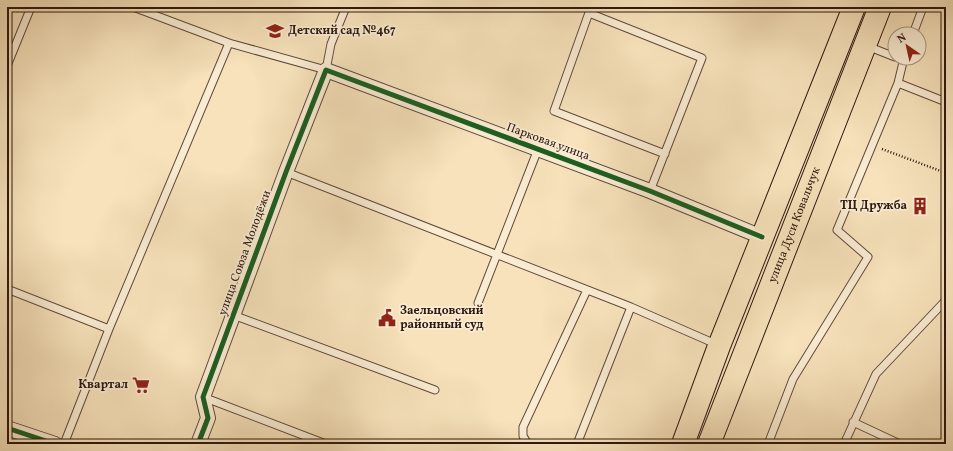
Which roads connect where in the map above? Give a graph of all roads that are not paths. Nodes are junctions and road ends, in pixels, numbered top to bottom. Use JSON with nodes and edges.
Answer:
{"nodes":[{"id":1,"x":31,"y":7,"type":"edge"},
{"id":2,"x":133,"y":7,"type":"edge"},
{"id":3,"x":346,"y":7,"type":"edge"},
{"id":4,"x":854,"y":7,"type":"edge"},
{"id":5,"x":923,"y":7,"type":"edge"},
{"id":6,"x":876,"y":8,"type":"edge"},
{"id":7,"x":590,"y":10,"type":"edge"},
{"id":8,"x":916,"y":26,"type":"edge"},
{"id":9,"x":229,"y":43,"type":"junction"},
{"id":10,"x":865,"y":46,"type":"junction"},
{"id":11,"x":887,"y":54,"type":"edge"},
{"id":12,"x":7,"y":66,"type":"edge"},
{"id":13,"x":899,"y":66,"type":"edge"},
{"id":14,"x":326,"y":70,"type":"junction"},
{"id":15,"x":898,"y":83,"type":"junction"},
{"id":16,"x":946,"y":102,"type":"edge"},
{"id":17,"x":538,"y":149,"type":"junction"},
{"id":18,"x":664,"y":154,"type":"junction"},
{"id":19,"x":286,"y":172,"type":"junction"},
{"id":20,"x":650,"y":191,"type":"junction"},
{"id":21,"x":762,"y":238,"type":"junction"},
{"id":22,"x":497,"y":254,"type":"junction"},
{"id":23,"x":7,"y":289,"type":"edge"},
{"id":24,"x":587,"y":290,"type":"junction"},
{"id":25,"x":946,"y":300,"type":"edge"},
{"id":26,"x":478,"y":303,"type":"dead end"},
{"id":27,"x":631,"y":307,"type":"junction"},
{"id":28,"x":233,"y":315,"type":"junction"},
{"id":29,"x":109,"y":329,"type":"junction"},
{"id":30,"x":719,"y":346,"type":"junction"},
{"id":31,"x":435,"y":390,"type":"dead end"},
{"id":32,"x":203,"y":397,"type":"junction"},
{"id":33,"x":853,"y":422,"type":"junction"},
{"id":34,"x":7,"y":428,"type":"edge"},
{"id":35,"x":55,"y":444,"type":"edge"},
{"id":36,"x":64,"y":444,"type":"edge"},
{"id":37,"x":198,"y":444,"type":"edge"},
{"id":38,"x":326,"y":444,"type":"edge"},
{"id":39,"x":528,"y":444,"type":"edge"},
{"id":40,"x":577,"y":444,"type":"edge"},
{"id":41,"x":683,"y":444,"type":"edge"},
{"id":42,"x":709,"y":444,"type":"edge"},
{"id":43,"x":768,"y":444,"type":"edge"},
{"id":44,"x":844,"y":444,"type":"edge"},
{"id":45,"x":900,"y":444,"type":"edge"}],
"edges":[{"from":1,"to":12,"type":"lane"},
{"from":2,"to":9,"type":"lane"},
{"from":3,"to":14,"type":"lane"},
{"from":4,"to":21,"type":"main road"},
{"from":5,"to":8,"type":"lane"},
{"from":6,"to":10,"type":"main road","name":"улица Дуси Ковальчук"},
{"from":7,"to":18,"type":"lane"},
{"from":7,"to":18,"type":"lane"},
{"from":9,"to":14,"type":"lane"},
{"from":9,"to":29,"type":"lane"},
{"from":10,"to":11,"type":"lane"},
{"from":10,"to":42,"type":"main road","name":"улица Дуси Ковальчук"},
{"from":13,"to":15,"type":"lane"},
{"from":14,"to":17,"type":"street","name":"Парковая улица"},
{"from":14,"to":19,"type":"street","name":"улица Союза Молодёжи"},
{"from":15,"to":16,"type":"lane"},
{"from":15,"to":43,"type":"lane"},
{"from":17,"to":20,"type":"street","name":"Парковая улица"},
{"from":17,"to":22,"type":"lane"},
{"from":18,"to":20,"type":"lane"},
{"from":19,"to":22,"type":"lane"},
{"from":19,"to":28,"type":"street","name":"улица Союза Молодёжи"},
{"from":20,"to":21,"type":"street","name":"Парковая улица"},
{"from":21,"to":30,"type":"main road"},
{"from":22,"to":24,"type":"lane"},
{"from":22,"to":26,"type":"lane"},
{"from":23,"to":29,"type":"lane"},
{"from":24,"to":27,"type":"lane"},
{"from":24,"to":39,"type":"lane"},
{"from":25,"to":33,"type":"lane"},
{"from":27,"to":30,"type":"lane"},
{"from":27,"to":40,"type":"lane"},
{"from":28,"to":31,"type":"lane"},
{"from":28,"to":32,"type":"street","name":"улица Союза Молодёжи"},
{"from":29,"to":36,"type":"lane"},
{"from":30,"to":41,"type":"main road"},
{"from":32,"to":37,"type":"street"},
{"from":32,"to":38,"type":"lane"},
{"from":33,"to":44,"type":"lane"},
{"from":33,"to":45,"type":"lane"},
{"from":34,"to":35,"type":"street"}]}
